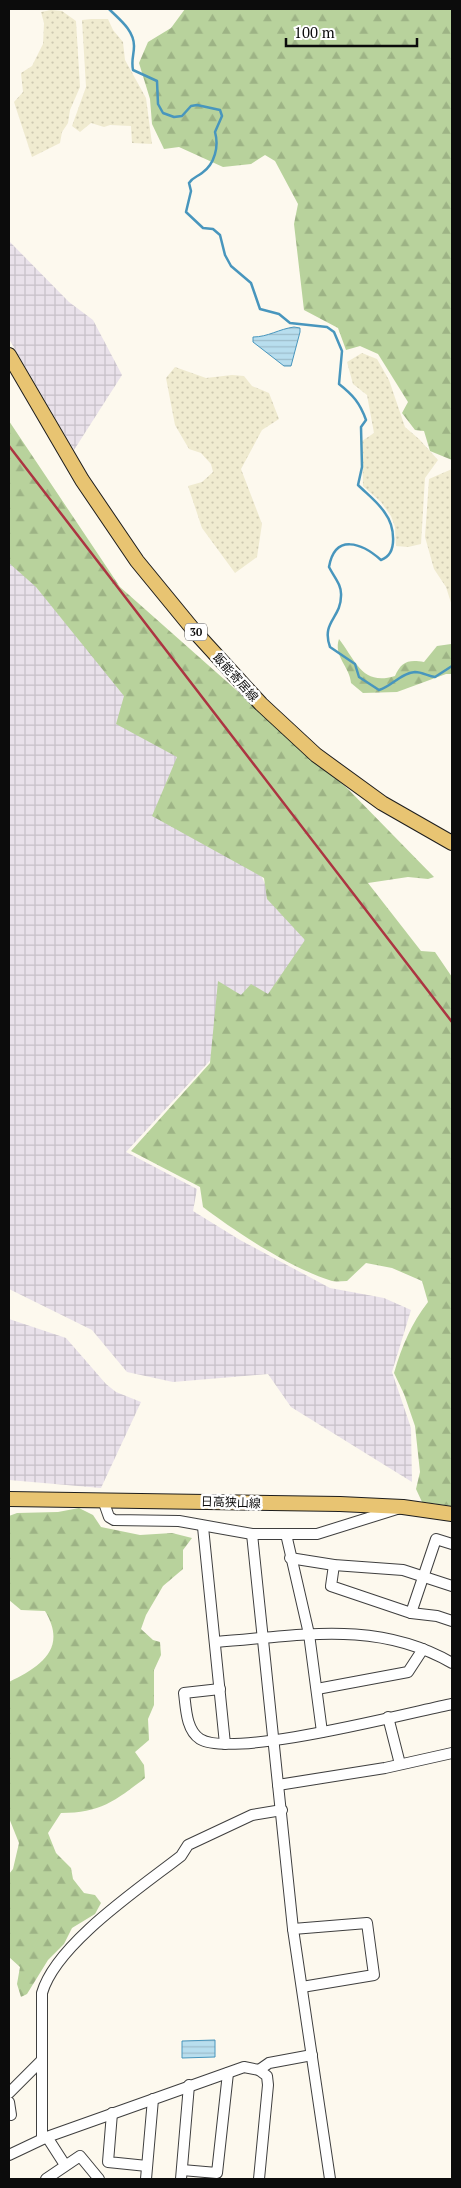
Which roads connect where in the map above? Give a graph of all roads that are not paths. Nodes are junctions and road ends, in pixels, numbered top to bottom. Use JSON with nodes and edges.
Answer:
{"nodes":[{"id":1,"x":9,"y":355,"type":"edge"},
{"id":2,"x":452,"y":843,"type":"edge"},
{"id":3,"x":9,"y":1499,"type":"edge"},
{"id":4,"x":103,"y":1500,"type":"junction"},
{"id":5,"x":403,"y":1507,"type":"junction"},
{"id":6,"x":452,"y":1514,"type":"edge"},
{"id":7,"x":203,"y":1527,"type":"junction"},
{"id":8,"x":252,"y":1534,"type":"junction"},
{"id":9,"x":286,"y":1534,"type":"junction"},
{"id":10,"x":452,"y":1544,"type":"edge"},
{"id":11,"x":290,"y":1558,"type":"junction"},
{"id":12,"x":334,"y":1565,"type":"junction"},
{"id":13,"x":423,"y":1576,"type":"junction"},
{"id":14,"x":452,"y":1586,"type":"edge"},
{"id":15,"x":411,"y":1613,"type":"junction"},
{"id":16,"x":452,"y":1621,"type":"edge"},
{"id":17,"x":309,"y":1634,"type":"junction"},
{"id":18,"x":264,"y":1638,"type":"junction"},
{"id":19,"x":216,"y":1642,"type":"junction"},
{"id":20,"x":423,"y":1649,"type":"junction"},
{"id":21,"x":452,"y":1662,"type":"edge"},
{"id":22,"x":317,"y":1689,"type":"junction"},
{"id":23,"x":220,"y":1690,"type":"junction"},
{"id":24,"x":452,"y":1704,"type":"edge"},
{"id":25,"x":388,"y":1717,"type":"junction"},
{"id":26,"x":322,"y":1732,"type":"junction"},
{"id":27,"x":274,"y":1741,"type":"junction"},
{"id":28,"x":225,"y":1744,"type":"junction"},
{"id":29,"x":452,"y":1752,"type":"edge"},
{"id":30,"x":400,"y":1764,"type":"junction"},
{"id":31,"x":278,"y":1785,"type":"junction"},
{"id":32,"x":282,"y":1810,"type":"junction"},
{"id":33,"x":293,"y":1928,"type":"junction"},
{"id":34,"x":302,"y":1987,"type":"junction"},
{"id":35,"x":312,"y":2055,"type":"junction"},
{"id":36,"x":41,"y":2061,"type":"junction"},
{"id":37,"x":259,"y":2070,"type":"junction"},
{"id":38,"x":228,"y":2073,"type":"junction"},
{"id":39,"x":189,"y":2085,"type":"junction"},
{"id":40,"x":9,"y":2093,"type":"edge"},
{"id":41,"x":153,"y":2099,"type":"junction"},
{"id":42,"x":9,"y":2102,"type":"edge"},
{"id":43,"x":112,"y":2113,"type":"junction"},
{"id":44,"x":11,"y":2115,"type":"dead end"},
{"id":45,"x":45,"y":2138,"type":"junction"},
{"id":46,"x":9,"y":2155,"type":"edge"},
{"id":47,"x":65,"y":2165,"type":"junction"},
{"id":48,"x":147,"y":2166,"type":"junction"},
{"id":49,"x":182,"y":2175,"type":"edge"},
{"id":50,"x":46,"y":2179,"type":"edge"},
{"id":51,"x":99,"y":2179,"type":"edge"},
{"id":52,"x":146,"y":2179,"type":"edge"},
{"id":53,"x":259,"y":2179,"type":"edge"},
{"id":54,"x":330,"y":2179,"type":"edge"}],
"edges":[{"from":1,"to":2,"type":"main road","name":"飯能寄居線","number":"30"},
{"from":3,"to":4,"type":"main road","name":"日高狭山線"},
{"from":4,"to":5,"type":"main road","name":"日高狭山線"},
{"from":4,"to":7,"type":"street"},
{"from":5,"to":6,"type":"main road","name":"日高狭山線"},
{"from":5,"to":9,"type":"street"},
{"from":7,"to":8,"type":"street"},
{"from":7,"to":19,"type":"street"},
{"from":8,"to":9,"type":"street"},
{"from":8,"to":18,"type":"street"},
{"from":9,"to":11,"type":"street"},
{"from":10,"to":13,"type":"street"},
{"from":11,"to":12,"type":"street"},
{"from":11,"to":17,"type":"street"},
{"from":12,"to":13,"type":"street"},
{"from":12,"to":15,"type":"street"},
{"from":13,"to":14,"type":"street"},
{"from":13,"to":15,"type":"street"},
{"from":15,"to":16,"type":"street"},
{"from":17,"to":18,"type":"street"},
{"from":17,"to":20,"type":"street"},
{"from":17,"to":22,"type":"street"},
{"from":18,"to":19,"type":"street"},
{"from":18,"to":27,"type":"street"},
{"from":19,"to":23,"type":"street"},
{"from":20,"to":21,"type":"street"},
{"from":20,"to":22,"type":"street"},
{"from":22,"to":26,"type":"street"},
{"from":23,"to":28,"type":"street"},
{"from":23,"to":28,"type":"street"},
{"from":24,"to":25,"type":"street"},
{"from":25,"to":26,"type":"street"},
{"from":25,"to":30,"type":"street"},
{"from":26,"to":27,"type":"street"},
{"from":27,"to":28,"type":"street"},
{"from":27,"to":31,"type":"street"},
{"from":29,"to":30,"type":"street"},
{"from":30,"to":31,"type":"street"},
{"from":31,"to":32,"type":"street"},
{"from":32,"to":33,"type":"street"},
{"from":32,"to":36,"type":"street"},
{"from":33,"to":34,"type":"street"},
{"from":33,"to":34,"type":"street"},
{"from":34,"to":35,"type":"street"},
{"from":35,"to":37,"type":"street"},
{"from":35,"to":54,"type":"street"},
{"from":36,"to":40,"type":"street"},
{"from":36,"to":45,"type":"street"},
{"from":37,"to":38,"type":"street"},
{"from":37,"to":53,"type":"street"},
{"from":38,"to":39,"type":"street"},
{"from":38,"to":49,"type":"street"},
{"from":39,"to":41,"type":"street"},
{"from":39,"to":49,"type":"street"},
{"from":41,"to":43,"type":"street"},
{"from":41,"to":48,"type":"street"},
{"from":42,"to":44,"type":"street"},
{"from":43,"to":45,"type":"street"},
{"from":43,"to":48,"type":"street"},
{"from":45,"to":46,"type":"street"},
{"from":45,"to":47,"type":"street"},
{"from":47,"to":50,"type":"street"},
{"from":47,"to":51,"type":"street"},
{"from":48,"to":52,"type":"street"}]}
